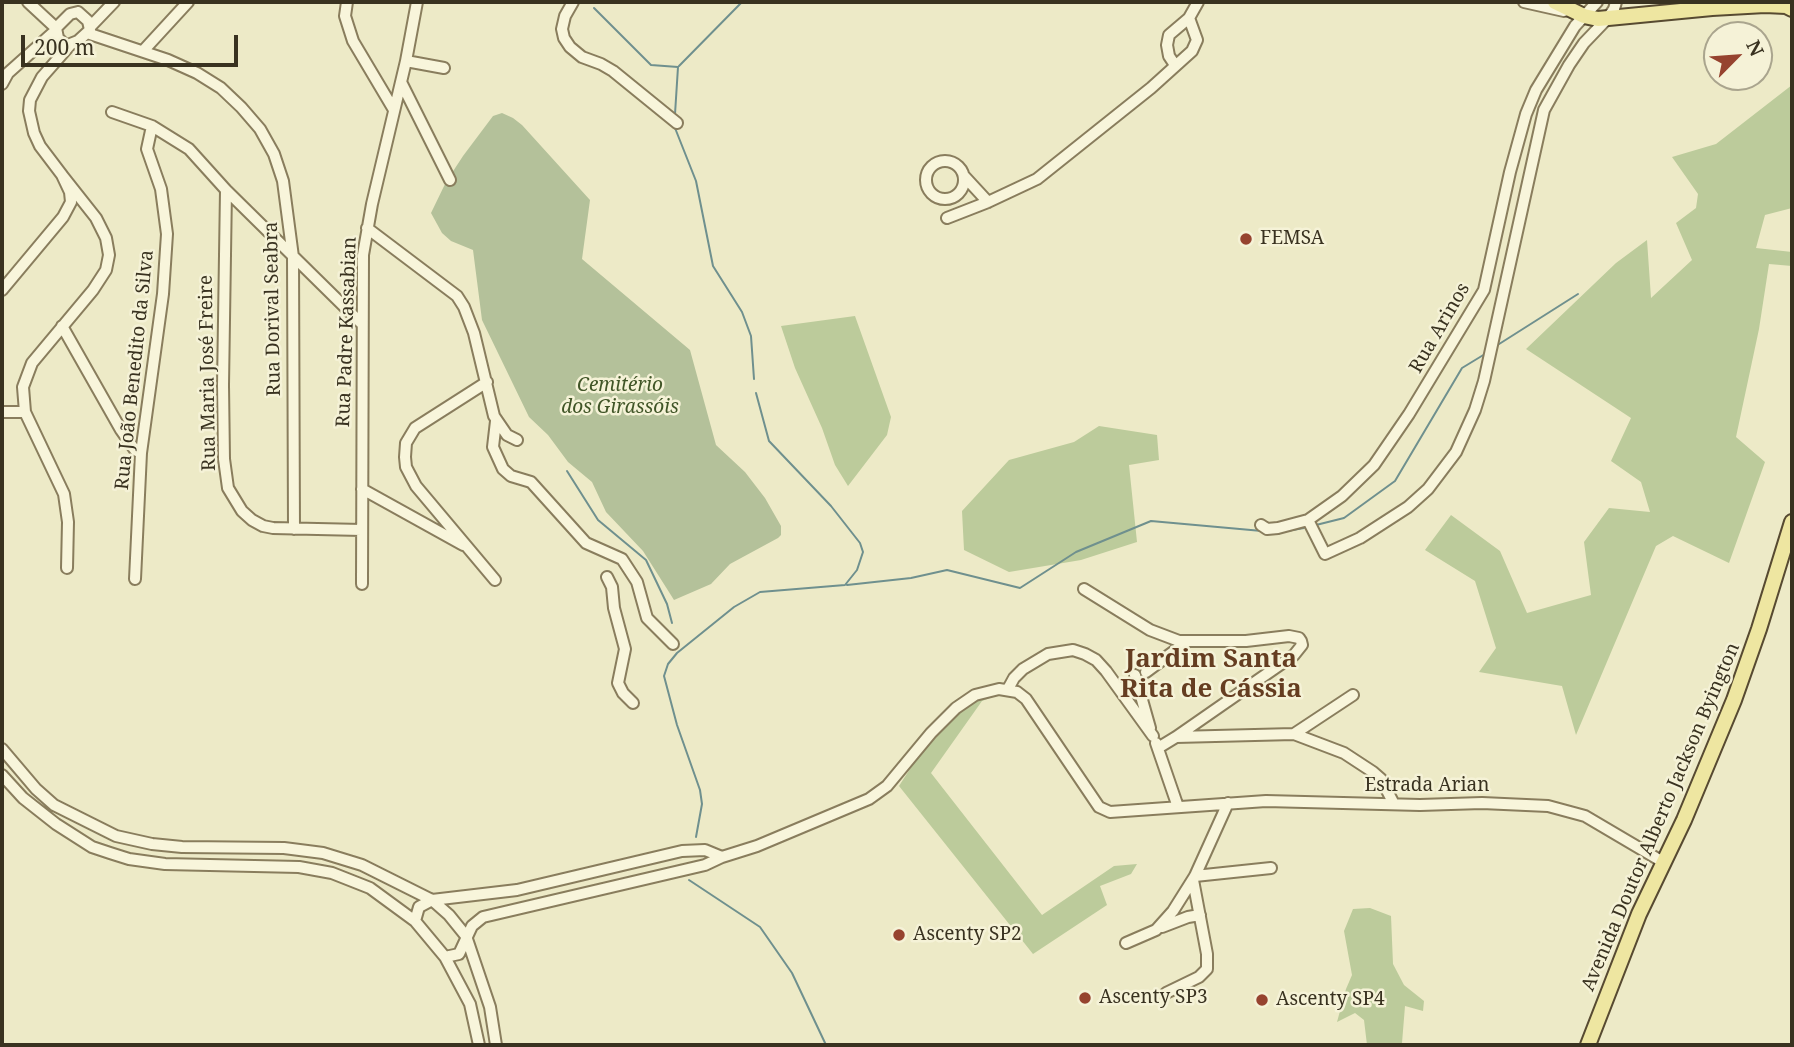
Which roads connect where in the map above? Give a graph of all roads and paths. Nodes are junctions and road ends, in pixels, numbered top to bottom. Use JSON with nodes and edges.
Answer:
{"nodes":[{"id":1,"x":28,"y":2,"type":"edge"},
{"id":2,"x":81,"y":2,"type":"edge"},
{"id":3,"x":114,"y":2,"type":"edge"},
{"id":4,"x":188,"y":2,"type":"edge"},
{"id":5,"x":347,"y":2,"type":"edge"},
{"id":6,"x":417,"y":2,"type":"edge"},
{"id":7,"x":573,"y":2,"type":"edge"},
{"id":8,"x":1198,"y":2,"type":"edge"},
{"id":9,"x":1524,"y":2,"type":"edge"},
{"id":10,"x":1555,"y":2,"type":"edge"},
{"id":11,"x":1597,"y":2,"type":"edge"},
{"id":12,"x":1616,"y":2,"type":"edge"},
{"id":13,"x":1792,"y":9,"type":"edge"},
{"id":14,"x":70,"y":13,"type":"junction"},
{"id":15,"x":1584,"y":16,"type":"junction"},
{"id":16,"x":1189,"y":18,"type":"junction"},
{"id":17,"x":1607,"y":19,"type":"junction"},
{"id":18,"x":55,"y":29,"type":"junction"},
{"id":19,"x":88,"y":30,"type":"junction"},
{"id":20,"x":71,"y":44,"type":"junction"},
{"id":21,"x":143,"y":51,"type":"junction"},
{"id":22,"x":406,"y":61,"type":"junction"},
{"id":23,"x":1175,"y":65,"type":"junction"},
{"id":24,"x":444,"y":68,"type":"dead end"},
{"id":25,"x":5,"y":70,"type":"edge"},
{"id":26,"x":401,"y":82,"type":"junction"},
{"id":27,"x":2,"y":83,"type":"edge"},
{"id":28,"x":394,"y":110,"type":"junction"},
{"id":29,"x":112,"y":112,"type":"dead end"},
{"id":30,"x":677,"y":123,"type":"dead end"},
{"id":31,"x":152,"y":126,"type":"junction"},
{"id":32,"x":62,"y":175,"type":"junction"},
{"id":33,"x":964,"y":176,"type":"dead end"},
{"id":34,"x":450,"y":180,"type":"dead end"},
{"id":35,"x":226,"y":190,"type":"junction"},
{"id":36,"x":988,"y":202,"type":"junction"},
{"id":37,"x":63,"y":217,"type":"junction"},
{"id":38,"x":96,"y":218,"type":"junction"},
{"id":39,"x":947,"y":218,"type":"dead end"},
{"id":40,"x":367,"y":228,"type":"junction"},
{"id":41,"x":293,"y":257,"type":"junction"},
{"id":42,"x":2,"y":290,"type":"edge"},
{"id":43,"x":361,"y":323,"type":"junction"},
{"id":44,"x":62,"y":326,"type":"junction"},
{"id":45,"x":487,"y":382,"type":"junction"},
{"id":46,"x":2,"y":412,"type":"edge"},
{"id":47,"x":25,"y":412,"type":"junction"},
{"id":48,"x":496,"y":421,"type":"junction"},
{"id":49,"x":517,"y":440,"type":"dead end"},
{"id":50,"x":141,"y":453,"type":"junction"},
{"id":51,"x":362,"y":489,"type":"junction"},
{"id":52,"x":1308,"y":520,"type":"junction"},
{"id":53,"x":1792,"y":522,"type":"edge"},
{"id":54,"x":1261,"y":525,"type":"dead end"},
{"id":55,"x":294,"y":529,"type":"junction"},
{"id":56,"x":362,"y":530,"type":"junction"},
{"id":57,"x":468,"y":548,"type":"junction"},
{"id":58,"x":67,"y":568,"type":"dead end"},
{"id":59,"x":607,"y":577,"type":"dead end"},
{"id":60,"x":135,"y":579,"type":"dead end"},
{"id":61,"x":495,"y":580,"type":"dead end"},
{"id":62,"x":362,"y":584,"type":"dead end"},
{"id":63,"x":1084,"y":589,"type":"dead end"},
{"id":64,"x":1188,"y":641,"type":"junction"},
{"id":65,"x":673,"y":644,"type":"dead end"},
{"id":66,"x":1008,"y":689,"type":"junction"},
{"id":67,"x":1353,"y":695,"type":"dead end"},
{"id":68,"x":633,"y":703,"type":"dead end"},
{"id":69,"x":1294,"y":734,"type":"junction"},
{"id":70,"x":1153,"y":736,"type":"junction"},
{"id":71,"x":1176,"y":737,"type":"junction"},
{"id":72,"x":1158,"y":748,"type":"junction"},
{"id":73,"x":2,"y":749,"type":"edge"},
{"id":74,"x":2,"y":775,"type":"edge"},
{"id":75,"x":1228,"y":803,"type":"junction"},
{"id":76,"x":1394,"y":804,"type":"junction"},
{"id":77,"x":1178,"y":807,"type":"junction"},
{"id":78,"x":682,"y":851,"type":"junction"},
{"id":79,"x":722,"y":857,"type":"junction"},
{"id":80,"x":1662,"y":862,"type":"junction"},
{"id":81,"x":1270,"y":868,"type":"dead end"},
{"id":82,"x":687,"y":870,"type":"junction"},
{"id":83,"x":1194,"y":878,"type":"junction"},
{"id":84,"x":432,"y":900,"type":"junction"},
{"id":85,"x":1200,"y":915,"type":"junction"},
{"id":86,"x":415,"y":921,"type":"junction"},
{"id":87,"x":1156,"y":930,"type":"junction"},
{"id":88,"x":466,"y":936,"type":"junction"},
{"id":89,"x":1126,"y":943,"type":"dead end"},
{"id":90,"x":445,"y":957,"type":"junction"},
{"id":91,"x":483,"y":984,"type":"junction"},
{"id":92,"x":464,"y":992,"type":"junction"},
{"id":93,"x":1166,"y":993,"type":"dead end"},
{"id":94,"x":479,"y":1045,"type":"edge"},
{"id":95,"x":496,"y":1045,"type":"edge"},
{"id":96,"x":1588,"y":1045,"type":"edge"}],
"edges":[{"from":1,"to":18,"type":"street"},
{"from":2,"to":14,"type":"street"},
{"from":3,"to":19,"type":"street"},
{"from":4,"to":21,"type":"street"},
{"from":5,"to":28,"type":"street"},
{"from":6,"to":22,"type":"street","name":"Rua Padre Kassabian"},
{"from":7,"to":30,"type":"street"},
{"from":8,"to":16,"type":"street"},
{"from":9,"to":15,"type":"street"},
{"from":10,"to":15,"type":"main road"},
{"from":11,"to":15,"type":"street","name":"Rua Arinos"},
{"from":12,"to":17,"type":"street","name":"Rua Arinos"},
{"from":13,"to":17,"type":"main road"},
{"from":14,"to":18,"type":"street"},
{"from":14,"to":19,"type":"street"},
{"from":15,"to":17,"type":"main road"},
{"from":15,"to":52,"type":"street","name":"Rua Arinos"},
{"from":16,"to":23,"type":"street"},
{"from":16,"to":23,"type":"street"},
{"from":17,"to":52,"type":"street","name":"Rua Arinos"},
{"from":18,"to":20,"type":"street"},
{"from":18,"to":25,"type":"street"},
{"from":19,"to":20,"type":"street"},
{"from":19,"to":21,"type":"street","name":"Rua Dorival Seabra"},
{"from":20,"to":32,"type":"street"},
{"from":21,"to":41,"type":"street","name":"Rua Dorival Seabra"},
{"from":22,"to":24,"type":"street"},
{"from":22,"to":26,"type":"street","name":"Rua Padre Kassabian"},
{"from":23,"to":36,"type":"street"},
{"from":25,"to":27,"type":"street"},
{"from":26,"to":28,"type":"street","name":"Rua Padre Kassabian"},
{"from":26,"to":34,"type":"street"},
{"from":28,"to":40,"type":"street","name":"Rua Padre Kassabian"},
{"from":29,"to":31,"type":"street"},
{"from":31,"to":35,"type":"street"},
{"from":31,"to":50,"type":"street","name":"Rua João Benedito da Silva"},
{"from":32,"to":37,"type":"street"},
{"from":32,"to":38,"type":"street"},
{"from":33,"to":36,"type":"street"},
{"from":35,"to":41,"type":"street"},
{"from":35,"to":55,"type":"street","name":"Rua Maria José Freire"},
{"from":36,"to":39,"type":"street"},
{"from":37,"to":38,"type":"street"},
{"from":37,"to":42,"type":"street"},
{"from":38,"to":44,"type":"street"},
{"from":40,"to":43,"type":"street","name":"Rua Padre Kassabian"},
{"from":40,"to":45,"type":"street"},
{"from":41,"to":43,"type":"street"},
{"from":41,"to":55,"type":"street","name":"Rua Dorival Seabra"},
{"from":43,"to":51,"type":"street","name":"Rua Padre Kassabian"},
{"from":44,"to":47,"type":"street"},
{"from":44,"to":50,"type":"street"},
{"from":45,"to":48,"type":"street"},
{"from":45,"to":57,"type":"street"},
{"from":46,"to":47,"type":"street"},
{"from":47,"to":58,"type":"street"},
{"from":48,"to":49,"type":"street"},
{"from":48,"to":65,"type":"street"},
{"from":50,"to":60,"type":"street","name":"Rua João Benedito da Silva"},
{"from":51,"to":56,"type":"street","name":"Rua Padre Kassabian"},
{"from":51,"to":57,"type":"street"},
{"from":52,"to":54,"type":"street","name":"Rua Arinos"},
{"from":53,"to":80,"type":"main road","name":"Avenida Doutor Alberto Jackson Byington"},
{"from":55,"to":56,"type":"street","name":"Rua Maria José Freire"},
{"from":56,"to":62,"type":"street","name":"Rua Padre Kassabian"},
{"from":57,"to":61,"type":"street"},
{"from":59,"to":68,"type":"street"},
{"from":63,"to":64,"type":"street"},
{"from":64,"to":70,"type":"street"},
{"from":64,"to":71,"type":"street"},
{"from":66,"to":70,"type":"street"},
{"from":66,"to":77,"type":"street","name":"Estrada Arian"},
{"from":66,"to":79,"type":"street"},
{"from":67,"to":69,"type":"street"},
{"from":69,"to":71,"type":"street"},
{"from":69,"to":76,"type":"street"},
{"from":70,"to":72,"type":"street"},
{"from":71,"to":72,"type":"street"},
{"from":72,"to":77,"type":"street"},
{"from":73,"to":84,"type":"street"},
{"from":74,"to":86,"type":"street"},
{"from":75,"to":76,"type":"street","name":"Estrada Arian"},
{"from":75,"to":77,"type":"street","name":"Estrada Arian"},
{"from":75,"to":83,"type":"street"},
{"from":76,"to":80,"type":"street","name":"Estrada Arian"},
{"from":78,"to":79,"type":"street"},
{"from":78,"to":82,"type":"street"},
{"from":78,"to":84,"type":"street"},
{"from":79,"to":82,"type":"street"},
{"from":80,"to":96,"type":"main road","name":"Avenida Doutor Alberto Jackson Byington"},
{"from":81,"to":83,"type":"street"},
{"from":82,"to":88,"type":"street"},
{"from":83,"to":85,"type":"street"},
{"from":83,"to":87,"type":"street"},
{"from":84,"to":86,"type":"street"},
{"from":84,"to":88,"type":"street"},
{"from":85,"to":87,"type":"street"},
{"from":85,"to":93,"type":"street"},
{"from":86,"to":90,"type":"street"},
{"from":87,"to":89,"type":"street"},
{"from":88,"to":90,"type":"street"},
{"from":88,"to":91,"type":"street"},
{"from":90,"to":92,"type":"street"},
{"from":91,"to":92,"type":"street"},
{"from":91,"to":95,"type":"street"},
{"from":92,"to":94,"type":"street"}]}
